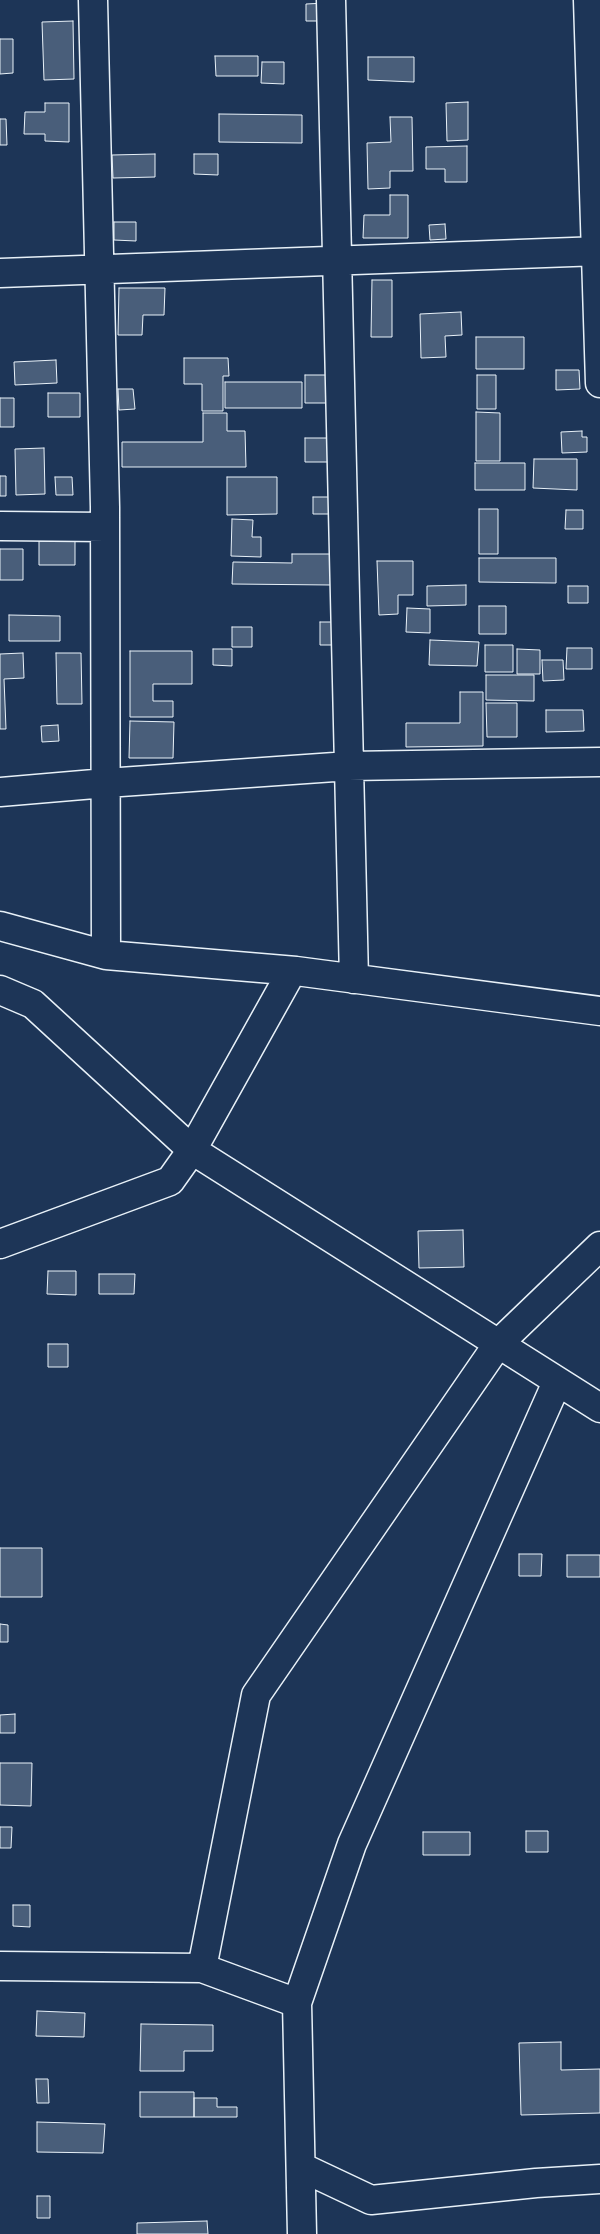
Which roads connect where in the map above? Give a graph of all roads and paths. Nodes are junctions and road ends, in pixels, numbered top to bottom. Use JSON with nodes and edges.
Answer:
{"nodes":[{"id":1,"x":93,"y":0,"type":"edge"},
{"id":2,"x":331,"y":0,"type":"edge"},
{"id":3,"x":588,"y":0,"type":"edge"},
{"id":4,"x":598,"y":250,"type":"edge"},
{"id":5,"x":337,"y":261,"type":"junction"},
{"id":6,"x":100,"y":270,"type":"junction"},
{"id":7,"x":0,"y":273,"type":"edge"},
{"id":8,"x":600,"y":383,"type":"edge"},
{"id":9,"x":0,"y":526,"type":"edge"},
{"id":10,"x":105,"y":528,"type":"junction"},
{"id":11,"x":600,"y":762,"type":"edge"},
{"id":12,"x":349,"y":766,"type":"junction"},
{"id":13,"x":106,"y":783,"type":"junction"},
{"id":14,"x":0,"y":792,"type":"edge"},
{"id":15,"x":0,"y":926,"type":"edge"},
{"id":16,"x":106,"y":955,"type":"junction"},
{"id":17,"x":292,"y":971,"type":"junction"},
{"id":18,"x":354,"y":979,"type":"junction"},
{"id":19,"x":0,"y":990,"type":"edge"},
{"id":20,"x":600,"y":1011,"type":"edge"},
{"id":21,"x":192,"y":1150,"type":"junction"},
{"id":22,"x":0,"y":1244,"type":"edge"},
{"id":23,"x":600,"y":1246,"type":"edge"},
{"id":24,"x":498,"y":1344,"type":"junction"},
{"id":25,"x":557,"y":1382,"type":"junction"},
{"id":26,"x":600,"y":1408,"type":"edge"},
{"id":27,"x":0,"y":1966,"type":"edge"},
{"id":28,"x":202,"y":1968,"type":"junction"},
{"id":29,"x":297,"y":2003,"type":"junction"},
{"id":30,"x":301,"y":2167,"type":"junction"},
{"id":31,"x":600,"y":2179,"type":"edge"},
{"id":32,"x":302,"y":2234,"type":"edge"}],
"edges":[{"from":1,"to":6,"type":"street"},
{"from":2,"to":5,"type":"street"},
{"from":3,"to":4,"type":"street"},
{"from":4,"to":5,"type":"street"},
{"from":4,"to":8,"type":"street"},
{"from":5,"to":6,"type":"street"},
{"from":5,"to":12,"type":"street"},
{"from":6,"to":7,"type":"street"},
{"from":6,"to":10,"type":"street"},
{"from":9,"to":10,"type":"street"},
{"from":10,"to":13,"type":"street"},
{"from":11,"to":12,"type":"street"},
{"from":12,"to":13,"type":"street"},
{"from":12,"to":18,"type":"street"},
{"from":13,"to":14,"type":"street"},
{"from":13,"to":16,"type":"street"},
{"from":15,"to":16,"type":"street"},
{"from":16,"to":17,"type":"street"},
{"from":17,"to":18,"type":"street"},
{"from":17,"to":21,"type":"street"},
{"from":18,"to":20,"type":"street"},
{"from":19,"to":21,"type":"street"},
{"from":21,"to":22,"type":"street"},
{"from":21,"to":24,"type":"street"},
{"from":23,"to":24,"type":"street"},
{"from":24,"to":25,"type":"street"},
{"from":24,"to":28,"type":"street"},
{"from":25,"to":26,"type":"street"},
{"from":25,"to":29,"type":"street"},
{"from":27,"to":28,"type":"street"},
{"from":28,"to":29,"type":"street"},
{"from":29,"to":30,"type":"street"},
{"from":30,"to":31,"type":"street"},
{"from":30,"to":32,"type":"street"}]}
